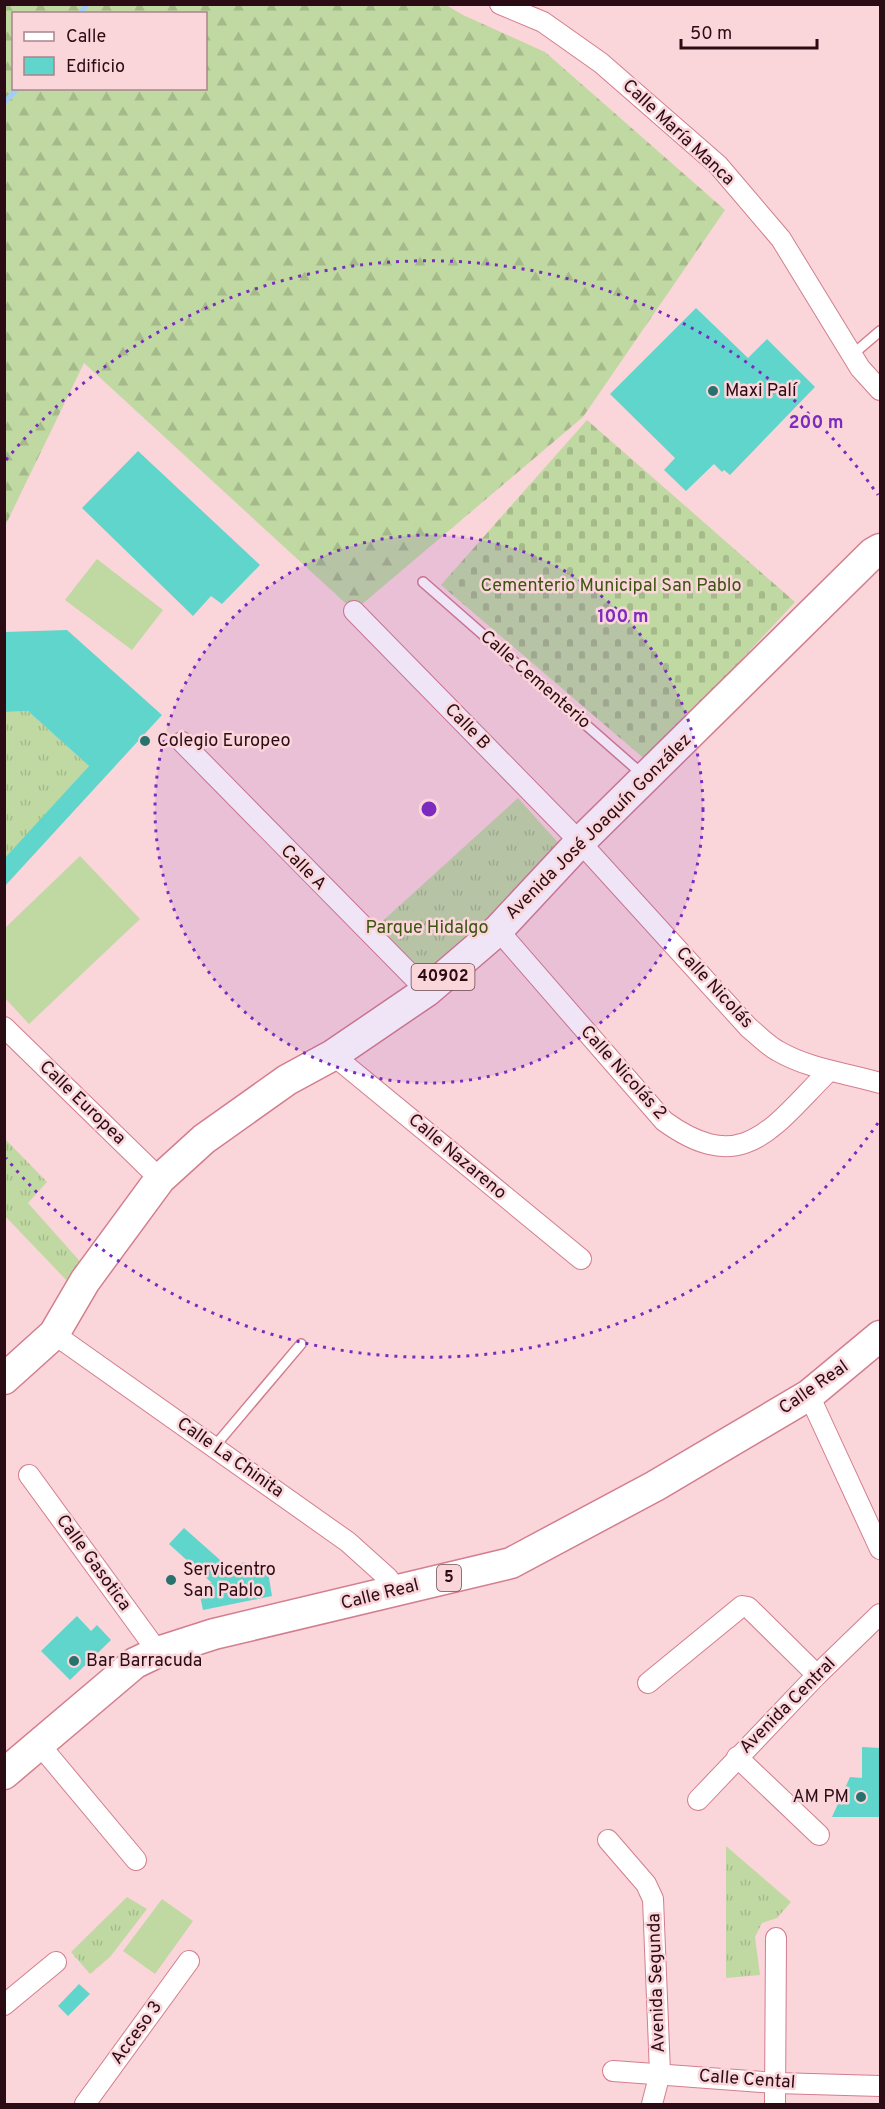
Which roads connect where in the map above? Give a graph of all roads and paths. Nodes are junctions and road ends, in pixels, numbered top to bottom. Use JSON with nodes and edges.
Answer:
{"nodes":[{"id":1,"x":500,"y":4,"type":"edge"},
{"id":2,"x":880,"y":331,"type":"edge"},
{"id":3,"x":852,"y":355,"type":"junction"},
{"id":4,"x":880,"y":390,"type":"edge"},
{"id":5,"x":877,"y":551,"type":"edge"},
{"id":6,"x":423,"y":582,"type":"dead end"},
{"id":7,"x":354,"y":611,"type":"dead end"},
{"id":8,"x":182,"y":742,"type":"dead end"},
{"id":9,"x":646,"y":778,"type":"junction"},
{"id":10,"x":580,"y":842,"type":"junction"},
{"id":11,"x":498,"y":930,"type":"junction"},
{"id":12,"x":427,"y":991,"type":"junction"},
{"id":13,"x":4,"y":1027,"type":"edge"},
{"id":14,"x":333,"y":1055,"type":"junction"},
{"id":15,"x":829,"y":1071,"type":"junction"},
{"id":16,"x":880,"y":1083,"type":"edge"},
{"id":17,"x":160,"y":1179,"type":"junction"},
{"id":18,"x":581,"y":1259,"type":"dead end"},
{"id":19,"x":54,"y":1334,"type":"junction"},
{"id":20,"x":880,"y":1336,"type":"edge"},
{"id":21,"x":301,"y":1344,"type":"dead end"},
{"id":22,"x":4,"y":1379,"type":"edge"},
{"id":23,"x":809,"y":1395,"type":"junction"},
{"id":24,"x":214,"y":1447,"type":"junction"},
{"id":25,"x":29,"y":1475,"type":"dead end"},
{"id":26,"x":880,"y":1549,"type":"edge"},
{"id":27,"x":398,"y":1592,"type":"junction"},
{"id":28,"x":880,"y":1614,"type":"edge"},
{"id":29,"x":158,"y":1652,"type":"junction"},
{"id":30,"x":817,"y":1675,"type":"junction"},
{"id":31,"x":648,"y":1683,"type":"dead end"},
{"id":32,"x":39,"y":1744,"type":"junction"},
{"id":33,"x":738,"y":1757,"type":"junction"},
{"id":34,"x":4,"y":1774,"type":"edge"},
{"id":35,"x":698,"y":1800,"type":"dead end"},
{"id":36,"x":819,"y":1835,"type":"dead end"},
{"id":37,"x":608,"y":1840,"type":"dead end"},
{"id":38,"x":136,"y":1860,"type":"dead end"},
{"id":39,"x":776,"y":1938,"type":"dead end"},
{"id":40,"x":189,"y":1961,"type":"dead end"},
{"id":41,"x":56,"y":1962,"type":"dead end"},
{"id":42,"x":4,"y":2005,"type":"edge"},
{"id":43,"x":613,"y":2071,"type":"dead end"},
{"id":44,"x":660,"y":2073,"type":"junction"},
{"id":45,"x":776,"y":2083,"type":"junction"},
{"id":46,"x":880,"y":2086,"type":"edge"},
{"id":47,"x":85,"y":2104,"type":"edge"},
{"id":48,"x":652,"y":2104,"type":"edge"},
{"id":49,"x":775,"y":2104,"type":"edge"}],
"edges":[{"from":1,"to":3,"type":"street","name":"Calle María Manca"},
{"from":2,"to":3,"type":"lane"},
{"from":3,"to":4,"type":"street","name":"Calle María Manca"},
{"from":5,"to":9,"type":"main road","name":"Avenida José Joaquín González","number":"40902"},
{"from":6,"to":9,"type":"lane","name":"Calle Cementerio"},
{"from":7,"to":10,"type":"street","name":"Calle B"},
{"from":8,"to":12,"type":"street","name":"Calle A"},
{"from":9,"to":10,"type":"main road","name":"Avenida José Joaquín González","number":"40902"},
{"from":10,"to":11,"type":"main road","name":"Avenida José Joaquín González","number":"40902"},
{"from":10,"to":15,"type":"street","name":"Calle Nicolás"},
{"from":11,"to":12,"type":"main road","name":"Avenida José Joaquín González","number":"40902"},
{"from":11,"to":15,"type":"street","name":"Calle Nicolás 2"},
{"from":12,"to":14,"type":"main road","name":"Avenida José Joaquín González","number":"40902"},
{"from":13,"to":17,"type":"street","name":"Calle Europea"},
{"from":14,"to":17,"type":"main road","name":"Avenida José Joaquín González","number":"40902"},
{"from":14,"to":18,"type":"street","name":"Calle Nazareno"},
{"from":15,"to":16,"type":"street","name":"Calle Nicolás"},
{"from":17,"to":19,"type":"main road","name":"Avenida José Joaquín González","number":"40902"},
{"from":19,"to":22,"type":"main road","name":"Avenida José Joaquín González","number":"40902"},
{"from":19,"to":24,"type":"street","name":"Calle La Chinita"},
{"from":20,"to":23,"type":"main road","name":"Calle Real","number":"5"},
{"from":21,"to":24,"type":"lane"},
{"from":23,"to":26,"type":"street"},
{"from":23,"to":27,"type":"main road","name":"Calle Real","number":"5"},
{"from":24,"to":27,"type":"street","name":"Calle La Chinita"},
{"from":25,"to":29,"type":"street","name":"Calle Gasotica"},
{"from":27,"to":29,"type":"main road","name":"Calle Real","number":"5"},
{"from":28,"to":30,"type":"street","name":"Avenida Central"},
{"from":29,"to":32,"type":"main road","name":"Calle Real","number":"5"},
{"from":30,"to":31,"type":"street"},
{"from":30,"to":33,"type":"street","name":"Avenida Central"},
{"from":32,"to":34,"type":"main road","name":"Calle Real","number":"5"},
{"from":32,"to":38,"type":"street"},
{"from":33,"to":35,"type":"street","name":"Avenida Central"},
{"from":33,"to":36,"type":"street"},
{"from":37,"to":44,"type":"street","name":"Avenida Segunda"},
{"from":39,"to":45,"type":"street"},
{"from":40,"to":47,"type":"street","name":"Acceso 3"},
{"from":41,"to":42,"type":"street"},
{"from":43,"to":44,"type":"street","name":"Calle Cental"},
{"from":44,"to":45,"type":"street","name":"Calle Cental"},
{"from":44,"to":48,"type":"street","name":"Avenida Segunda"},
{"from":45,"to":46,"type":"street","name":"Calle Cental"},
{"from":45,"to":49,"type":"street"}]}
